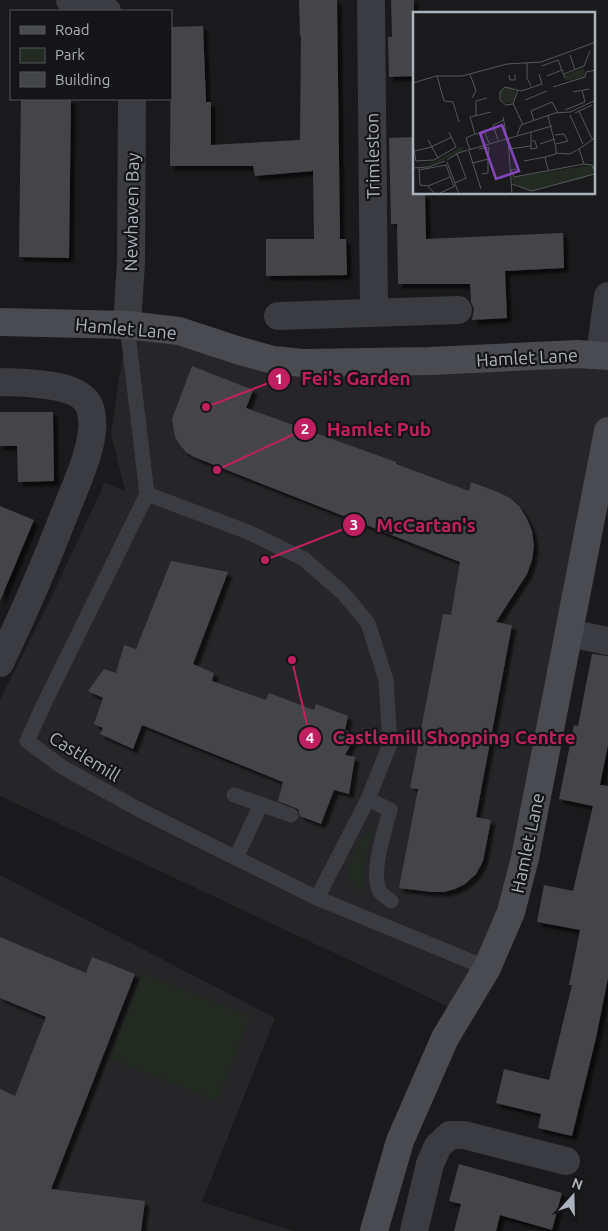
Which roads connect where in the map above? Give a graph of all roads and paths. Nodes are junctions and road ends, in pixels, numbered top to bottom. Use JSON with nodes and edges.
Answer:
{"nodes":[{"id":1,"x":70,"y":0,"type":"edge"},
{"id":2,"x":371,"y":0,"type":"edge"},
{"id":3,"x":105,"y":10,"type":"edge"},
{"id":4,"x":132,"y":100,"type":"edge"},
{"id":5,"x":608,"y":296,"type":"edge"},
{"id":6,"x":458,"y":310,"type":"dead end"},
{"id":7,"x":374,"y":312,"type":"junction"},
{"id":8,"x":278,"y":316,"type":"dead end"},
{"id":9,"x":0,"y":322,"type":"edge"},
{"id":10,"x":127,"y":324,"type":"junction"},
{"id":11,"x":604,"y":355,"type":"edge"},
{"id":12,"x":0,"y":382,"type":"edge"},
{"id":13,"x":608,"y":431,"type":"edge"},
{"id":14,"x":147,"y":494,"type":"junction"},
{"id":15,"x":569,"y":632,"type":"junction"},
{"id":16,"x":608,"y":641,"type":"edge"},
{"id":17,"x":0,"y":663,"type":"edge"},
{"id":18,"x":234,"y":795,"type":"dead end"},
{"id":19,"x":368,"y":799,"type":"junction"},
{"id":20,"x":260,"y":804,"type":"junction"},
{"id":21,"x":291,"y":815,"type":"dead end"},
{"id":22,"x":236,"y":858,"type":"junction"},
{"id":23,"x":317,"y":898,"type":"junction"},
{"id":24,"x":391,"y":901,"type":"dead end"},
{"id":25,"x":487,"y":968,"type":"junction"},
{"id":26,"x":566,"y":1161,"type":"dead end"},
{"id":27,"x":374,"y":1231,"type":"edge"},
{"id":28,"x":414,"y":1231,"type":"edge"}],
"edges":[{"from":1,"to":3,"type":"street"},
{"from":2,"to":7,"type":"street","name":"Trimleston"},
{"from":4,"to":10,"type":"street","name":"Newhaven Bay"},
{"from":5,"to":11,"type":"street"},
{"from":6,"to":7,"type":"street"},
{"from":7,"to":8,"type":"street"},
{"from":9,"to":10,"type":"street","name":"Hamlet Lane"},
{"from":10,"to":11,"type":"street","name":"Hamlet Lane"},
{"from":10,"to":14,"type":"lane"},
{"from":12,"to":17,"type":"street"},
{"from":13,"to":15,"type":"street","name":"Hamlet Lane"},
{"from":14,"to":19,"type":"lane"},
{"from":14,"to":22,"type":"lane","name":"Castlemill"},
{"from":15,"to":16,"type":"street"},
{"from":15,"to":25,"type":"street","name":"Hamlet Lane"},
{"from":18,"to":20,"type":"lane"},
{"from":19,"to":23,"type":"lane"},
{"from":19,"to":24,"type":"lane"},
{"from":20,"to":21,"type":"lane"},
{"from":20,"to":22,"type":"lane"},
{"from":22,"to":23,"type":"lane","name":"Castlemill"},
{"from":23,"to":25,"type":"lane","name":"Castlemill"},
{"from":25,"to":27,"type":"street","name":"Hamlet Lane"},
{"from":26,"to":28,"type":"street"}]}
